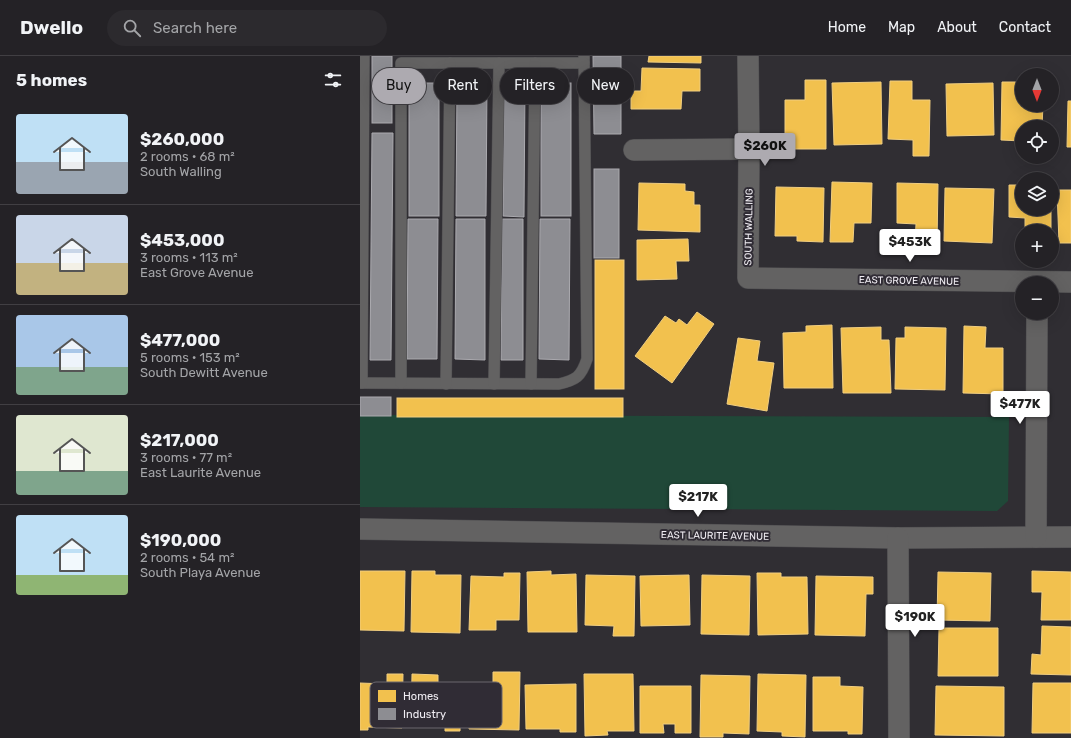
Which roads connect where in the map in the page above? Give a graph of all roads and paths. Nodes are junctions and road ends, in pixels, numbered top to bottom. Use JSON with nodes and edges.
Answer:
{"nodes":[{"id":1,"x":364,"y":56,"type":"edge"},
{"id":2,"x":748,"y":56,"type":"edge"},
{"id":3,"x":401,"y":59,"type":"edge"},
{"id":4,"x":584,"y":59,"type":"edge"},
{"id":5,"x":450,"y":63,"type":"junction"},
{"id":6,"x":499,"y":63,"type":"junction"},
{"id":7,"x":535,"y":63,"type":"junction"},
{"id":8,"x":749,"y":149,"type":"junction"},
{"id":9,"x":634,"y":150,"type":"dead end"},
{"id":10,"x":748,"y":278,"type":"joint"},
{"id":11,"x":1015,"y":282,"type":"edge"},
{"id":12,"x":1059,"y":282,"type":"edge"},
{"id":13,"x":1071,"y":282,"type":"edge"},
{"id":14,"x":1037,"y":320,"type":"edge"},
{"id":15,"x":361,"y":383,"type":"edge"},
{"id":16,"x":401,"y":383,"type":"junction"},
{"id":17,"x":446,"y":384,"type":"junction"},
{"id":18,"x":494,"y":384,"type":"junction"},
{"id":19,"x":531,"y":384,"type":"junction"},
{"id":20,"x":360,"y":529,"type":"edge"},
{"id":21,"x":1036,"y":537,"type":"junction"},
{"id":22,"x":1071,"y":537,"type":"edge"},
{"id":23,"x":898,"y":538,"type":"junction"},
{"id":24,"x":898,"y":738,"type":"edge"}],
"edges":[{"from":1,"to":15,"type":"lane"},
{"from":2,"to":8,"type":"street","name":"SOUTH WALLING"},
{"from":3,"to":5,"type":"lane"},
{"from":3,"to":16,"type":"lane"},
{"from":4,"to":7,"type":"lane"},
{"from":4,"to":19,"type":"lane"},
{"from":5,"to":6,"type":"lane"},
{"from":5,"to":17,"type":"lane"},
{"from":6,"to":7,"type":"lane"},
{"from":6,"to":18,"type":"lane"},
{"from":7,"to":19,"type":"lane"},
{"from":8,"to":9,"type":"street"},
{"from":8,"to":10,"type":"street","name":"SOUTH WALLING"},
{"from":10,"to":11,"type":"street","name":"EAST GROVE AVENUE"},
{"from":12,"to":13,"type":"street","name":"EAST GROVE AVENUE"},
{"from":14,"to":21,"type":"street"},
{"from":15,"to":16,"type":"lane"},
{"from":16,"to":17,"type":"lane"},
{"from":17,"to":18,"type":"lane"},
{"from":18,"to":19,"type":"lane"},
{"from":20,"to":23,"type":"street","name":"EAST LAURITE AVENUE"},
{"from":21,"to":22,"type":"street","name":"EAST LAURITE AVENUE"},
{"from":21,"to":23,"type":"street","name":"EAST LAURITE AVENUE"},
{"from":23,"to":24,"type":"street"}]}
